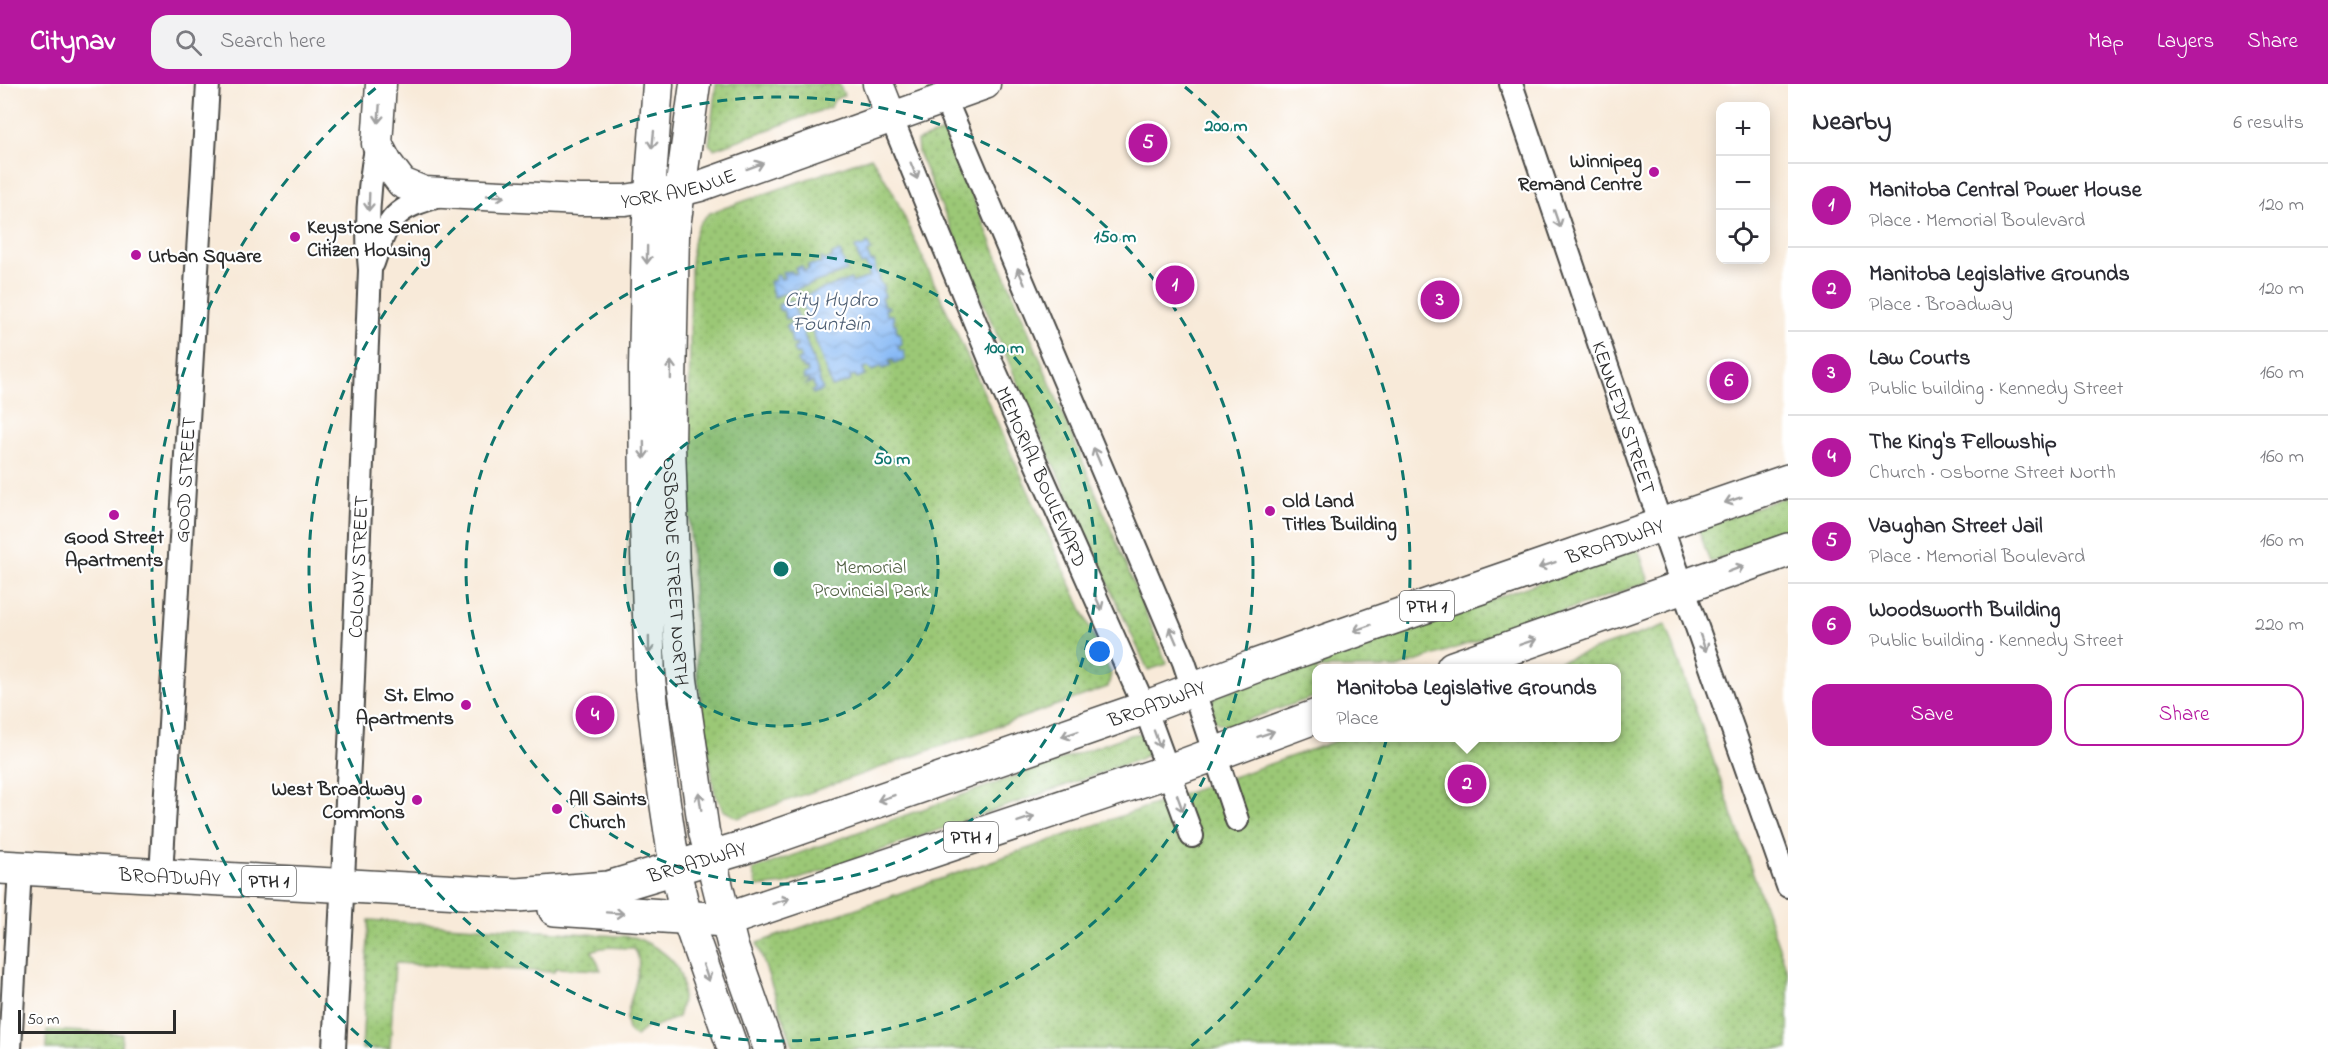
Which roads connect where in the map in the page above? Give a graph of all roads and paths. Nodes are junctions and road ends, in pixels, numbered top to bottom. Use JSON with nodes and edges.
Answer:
{"nodes":[{"id":1,"x":208,"y":84,"type":"edge"},
{"id":2,"x":381,"y":84,"type":"edge"},
{"id":3,"x":658,"y":84,"type":"edge"},
{"id":4,"x":694,"y":84,"type":"edge"},
{"id":5,"x":878,"y":84,"type":"edge"},
{"id":6,"x":985,"y":84,"type":"edge"},
{"id":7,"x":1511,"y":84,"type":"edge"},
{"id":8,"x":942,"y":91,"type":"edge"},
{"id":9,"x":891,"y":117,"type":"junction"},
{"id":10,"x":377,"y":144,"type":"junction"},
{"id":11,"x":680,"y":191,"type":"junction"},
{"id":12,"x":449,"y":193,"type":"junction"},
{"id":13,"x":649,"y":197,"type":"junction"},
{"id":14,"x":370,"y":270,"type":"junction"},
{"id":15,"x":1788,"y":481,"type":"edge"},
{"id":16,"x":1662,"y":525,"type":"junction"},
{"id":17,"x":1788,"y":550,"type":"edge"},
{"id":18,"x":1684,"y":588,"type":"junction"},
{"id":19,"x":1468,"y":664,"type":"edge"},
{"id":20,"x":1195,"y":689,"type":"junction"},
{"id":21,"x":1146,"y":708,"type":"junction"},
{"id":22,"x":1312,"y":718,"type":"edge"},
{"id":23,"x":1216,"y":753,"type":"junction"},
{"id":24,"x":1169,"y":771,"type":"junction"},
{"id":25,"x":1238,"y":820,"type":"dead end"},
{"id":26,"x":1192,"y":836,"type":"dead end"},
{"id":27,"x":710,"y":858,"type":"junction"},
{"id":28,"x":10,"y":867,"type":"edge"},
{"id":29,"x":675,"y":868,"type":"junction"},
{"id":30,"x":161,"y":875,"type":"junction"},
{"id":31,"x":342,"y":885,"type":"junction"},
{"id":32,"x":1788,"y":886,"type":"edge"},
{"id":33,"x":517,"y":895,"type":"junction"},
{"id":34,"x":687,"y":918,"type":"junction"},
{"id":35,"x":726,"y":920,"type":"junction"},
{"id":36,"x":10,"y":1049,"type":"edge"},
{"id":37,"x":334,"y":1049,"type":"edge"},
{"id":38,"x":733,"y":1049,"type":"edge"},
{"id":39,"x":769,"y":1049,"type":"edge"}],
"edges":[{"from":1,"to":30,"type":"street","name":"GOOD STREET"},
{"from":2,"to":10,"type":"main road","name":"COLONY STREET","one_way":true},
{"from":3,"to":13,"type":"main road","name":"OSBORNE STREET NORTH","one_way":true},
{"from":4,"to":11,"type":"main road","name":"OSBORNE STREET NORTH"},
{"from":5,"to":9,"type":"main road","name":"MEMORIAL BOULEVARD"},
{"from":6,"to":8,"type":"main road","name":"YORK AVENUE"},
{"from":7,"to":16,"type":"street","name":"KENNEDY STREET","one_way":true},
{"from":8,"to":9,"type":"main road","name":"YORK AVENUE"},
{"from":20,"to":8,"type":"street","one_way":true},
{"from":11,"to":9,"type":"main road","name":"YORK AVENUE","one_way":true},
{"from":9,"to":21,"type":"street","name":"MEMORIAL BOULEVARD","one_way":true},
{"from":10,"to":12,"type":"main road","name":"YORK AVENUE"},
{"from":10,"to":14,"type":"street","name":"COLONY STREET","one_way":true},
{"from":11,"to":13,"type":"main road","name":"YORK AVENUE"},
{"from":27,"to":11,"type":"main road","name":"OSBORNE STREET NORTH","one_way":true},
{"from":12,"to":13,"type":"main road","name":"YORK AVENUE","one_way":true},
{"from":12,"to":14,"type":"street"},
{"from":13,"to":29,"type":"main road","name":"OSBORNE STREET NORTH","one_way":true},
{"from":14,"to":31,"type":"street","name":"COLONY STREET"},
{"from":15,"to":16,"type":"highway","name":"BROADWAY","number":"PTH 1","one_way":true},
{"from":16,"to":18,"type":"street","name":"KENNEDY STREET"},
{"from":16,"to":20,"type":"highway","name":"BROADWAY","number":"PTH 1","one_way":true},
{"from":18,"to":17,"type":"highway","one_way":true},
{"from":19,"to":18,"type":"highway","one_way":true},
{"from":18,"to":32,"type":"street","name":"KENNEDY STREET","one_way":true},
{"from":20,"to":21,"type":"highway","name":"BROADWAY","number":"PTH 1"},
{"from":20,"to":23,"type":"street"},
{"from":21,"to":24,"type":"street","name":"MEMORIAL BOULEVARD","one_way":true},
{"from":21,"to":27,"type":"highway","name":"BROADWAY","number":"PTH 1","one_way":true},
{"from":23,"to":22,"type":"highway","name":"BROADWAY","number":"PTH 1","one_way":true},
{"from":23,"to":24,"type":"highway","name":"BROADWAY","number":"PTH 1"},
{"from":23,"to":25,"type":"street"},
{"from":24,"to":26,"type":"street","name":"MEMORIAL BOULEVARD","one_way":true},
{"from":35,"to":24,"type":"highway","name":"BROADWAY","number":"PTH 1","one_way":true},
{"from":27,"to":29,"type":"highway","name":"BROADWAY","number":"PTH 1"},
{"from":27,"to":35,"type":"main road","name":"OSBORNE STREET NORTH"},
{"from":28,"to":30,"type":"highway","name":"BROADWAY","number":"PTH 1"},
{"from":28,"to":36,"type":"street"},
{"from":29,"to":33,"type":"highway","name":"BROADWAY","number":"PTH 1"},
{"from":29,"to":34,"type":"main road","name":"OSBORNE STREET NORTH"},
{"from":30,"to":31,"type":"highway","name":"BROADWAY","number":"PTH 1"},
{"from":31,"to":33,"type":"highway","name":"BROADWAY","number":"PTH 1"},
{"from":31,"to":37,"type":"street","name":"COLONY STREET"},
{"from":33,"to":34,"type":"highway","name":"BROADWAY","number":"PTH 1","one_way":true},
{"from":34,"to":35,"type":"highway","name":"BROADWAY","number":"PTH 1"},
{"from":34,"to":38,"type":"main road","name":"OSBORNE STREET NORTH","one_way":true},
{"from":35,"to":39,"type":"main road","name":"OSBORNE STREET NORTH"}]}
